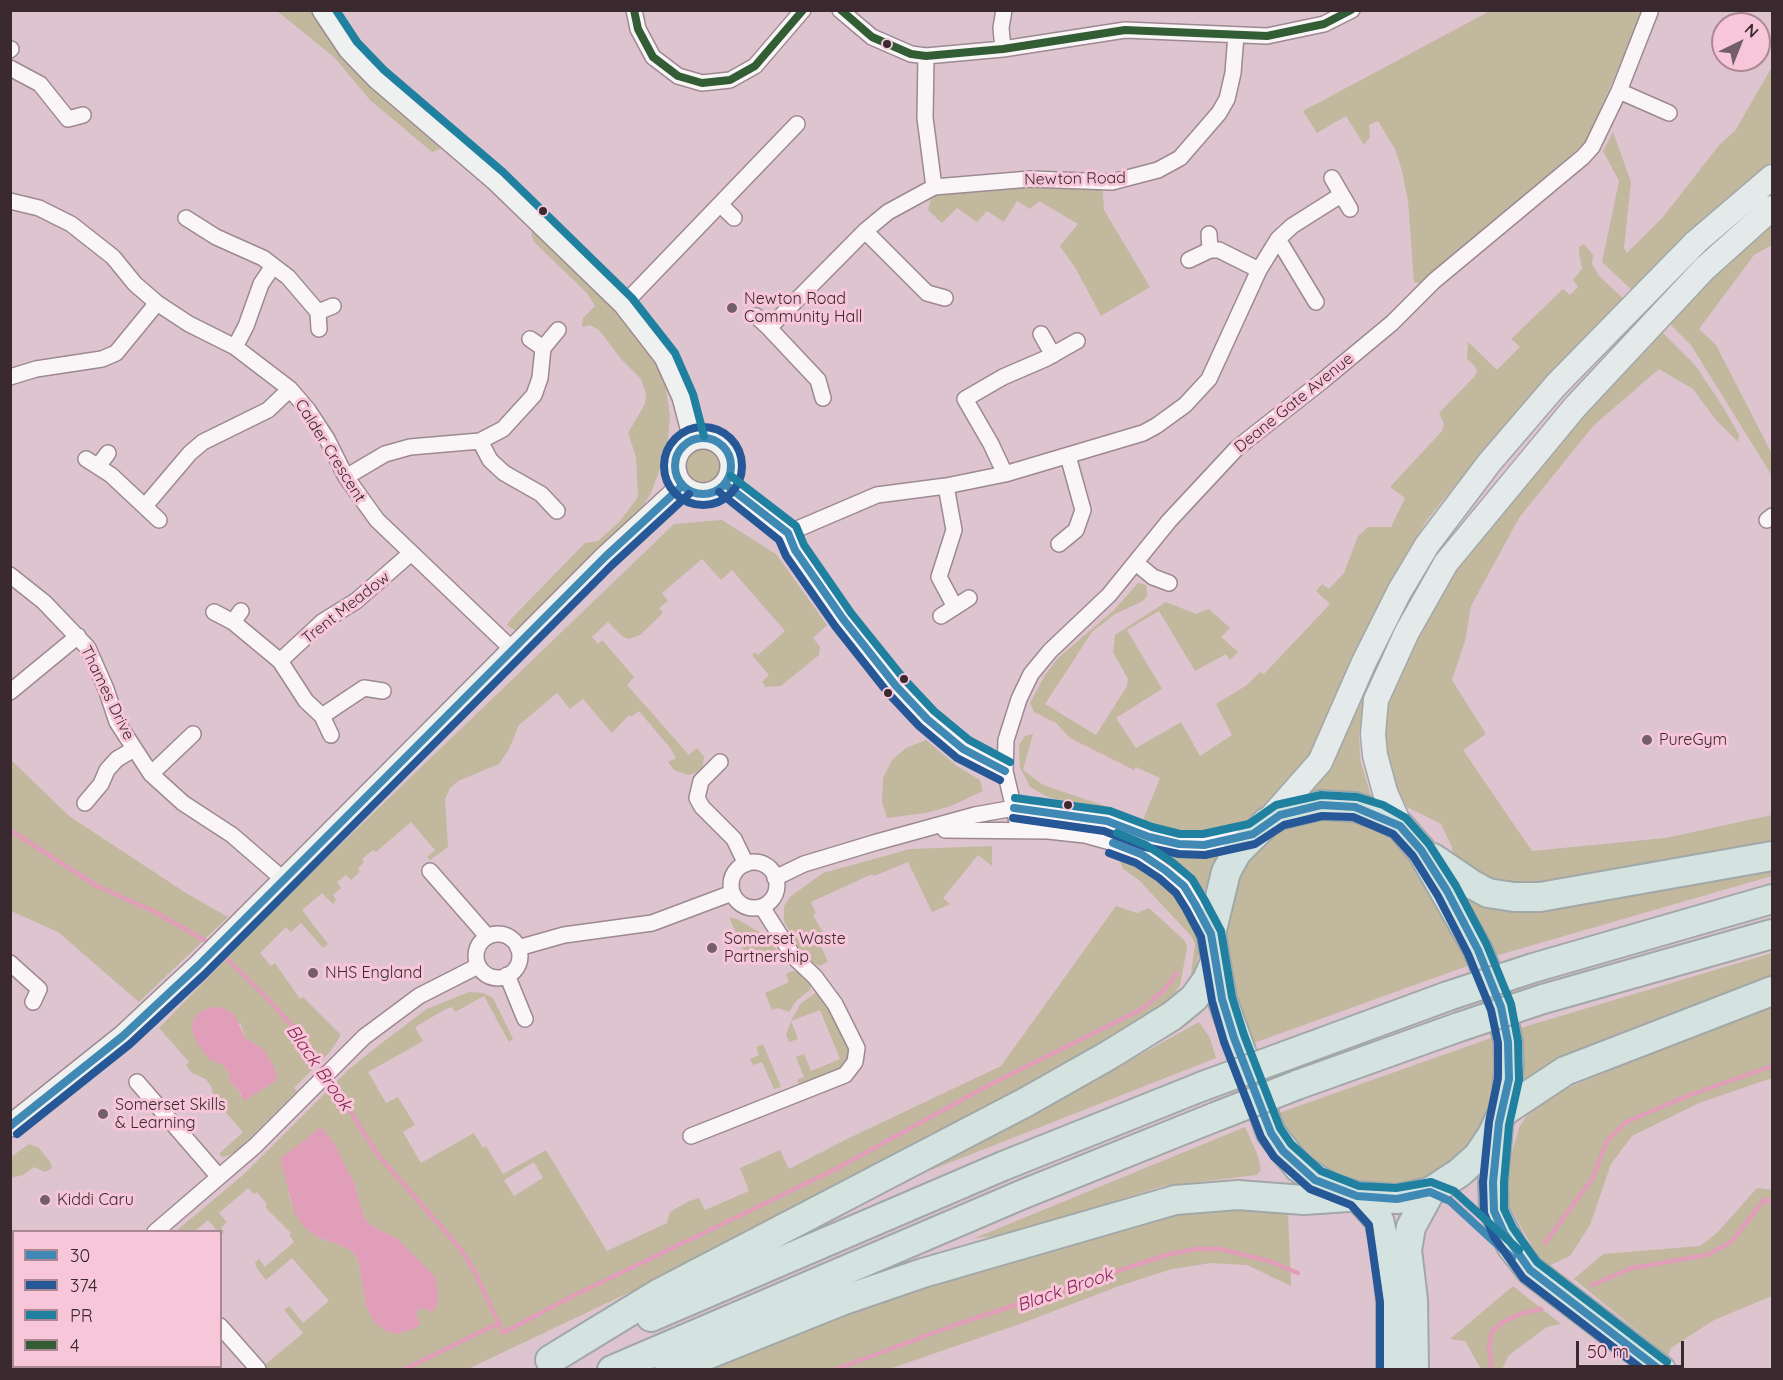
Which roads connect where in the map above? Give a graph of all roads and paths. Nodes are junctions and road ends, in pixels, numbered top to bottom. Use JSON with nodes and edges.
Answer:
{"nodes":[{"id":1,"x":323,"y":10,"type":"edge"},
{"id":2,"x":634,"y":10,"type":"edge"},
{"id":3,"x":803,"y":10,"type":"edge"},
{"id":4,"x":840,"y":10,"type":"edge"},
{"id":5,"x":1004,"y":10,"type":"edge"},
{"id":6,"x":1352,"y":10,"type":"edge"},
{"id":7,"x":1650,"y":12,"type":"edge"},
{"id":8,"x":1236,"y":35,"type":"junction"},
{"id":9,"x":1003,"y":49,"type":"junction"},
{"id":10,"x":926,"y":56,"type":"junction"},
{"id":11,"x":10,"y":68,"type":"edge"},
{"id":12,"x":1619,"y":91,"type":"junction"},
{"id":13,"x":1669,"y":113,"type":"dead end"},
{"id":14,"x":71,"y":119,"type":"dead end"},
{"id":15,"x":797,"y":124,"type":"dead end"},
{"id":16,"x":1773,"y":177,"type":"edge"},
{"id":17,"x":1332,"y":178,"type":"dead end"},
{"id":18,"x":934,"y":187,"type":"junction"},
{"id":19,"x":1341,"y":195,"type":"junction"},
{"id":20,"x":10,"y":201,"type":"edge"},
{"id":21,"x":720,"y":204,"type":"junction"},
{"id":22,"x":1773,"y":208,"type":"edge"},
{"id":23,"x":1350,"y":209,"type":"dead end"},
{"id":24,"x":186,"y":218,"type":"dead end"},
{"id":25,"x":734,"y":218,"type":"dead end"},
{"id":26,"x":865,"y":231,"type":"junction"},
{"id":27,"x":1209,"y":234,"type":"dead end"},
{"id":28,"x":1278,"y":239,"type":"junction"},
{"id":29,"x":1210,"y":250,"type":"junction"},
{"id":30,"x":1189,"y":260,"type":"dead end"},
{"id":31,"x":273,"y":266,"type":"junction"},
{"id":32,"x":1259,"y":270,"type":"junction"},
{"id":33,"x":945,"y":298,"type":"dead end"},
{"id":34,"x":1316,"y":302,"type":"dead end"},
{"id":35,"x":157,"y":303,"type":"junction"},
{"id":36,"x":624,"y":304,"type":"junction"},
{"id":37,"x":333,"y":306,"type":"dead end"},
{"id":38,"x":318,"y":312,"type":"junction"},
{"id":39,"x":756,"y":316,"type":"dead end"},
{"id":40,"x":769,"y":328,"type":"junction"},
{"id":41,"x":319,"y":330,"type":"dead end"},
{"id":42,"x":558,"y":330,"type":"dead end"},
{"id":43,"x":1041,"y":334,"type":"dead end"},
{"id":44,"x":530,"y":339,"type":"dead end"},
{"id":45,"x":1077,"y":341,"type":"dead end"},
{"id":46,"x":235,"y":347,"type":"junction"},
{"id":47,"x":543,"y":348,"type":"junction"},
{"id":48,"x":1053,"y":355,"type":"junction"},
{"id":49,"x":13,"y":371,"type":"edge"},
{"id":50,"x":290,"y":389,"type":"junction"},
{"id":51,"x":823,"y":398,"type":"dead end"},
{"id":52,"x":694,"y":439,"type":"junction"},
{"id":53,"x":480,"y":441,"type":"junction"},
{"id":54,"x":1068,"y":456,"type":"junction"},
{"id":55,"x":98,"y":459,"type":"dead end"},
{"id":56,"x":1005,"y":474,"type":"junction"},
{"id":57,"x":346,"y":477,"type":"junction"},
{"id":58,"x":726,"y":484,"type":"junction"},
{"id":59,"x":682,"y":486,"type":"junction"},
{"id":60,"x":946,"y":486,"type":"junction"},
{"id":61,"x":554,"y":501,"type":"dead end"},
{"id":62,"x":145,"y":506,"type":"junction"},
{"id":63,"x":159,"y":520,"type":"dead end"},
{"id":64,"x":788,"y":533,"type":"junction"},
{"id":65,"x":1059,"y":544,"type":"dead end"},
{"id":66,"x":411,"y":554,"type":"junction"},
{"id":67,"x":1136,"y":563,"type":"junction"},
{"id":68,"x":10,"y":575,"type":"edge"},
{"id":69,"x":1169,"y":583,"type":"dead end"},
{"id":70,"x":969,"y":598,"type":"dead end"},
{"id":71,"x":955,"y":607,"type":"junction"},
{"id":72,"x":214,"y":612,"type":"dead end"},
{"id":73,"x":941,"y":616,"type":"dead end"},
{"id":74,"x":78,"y":636,"type":"junction"},
{"id":75,"x":513,"y":650,"type":"junction"},
{"id":76,"x":280,"y":661,"type":"junction"},
{"id":77,"x":12,"y":687,"type":"edge"},
{"id":78,"x":383,"y":691,"type":"dead end"},
{"id":79,"x":322,"y":716,"type":"junction"},
{"id":80,"x":193,"y":734,"type":"dead end"},
{"id":81,"x":332,"y":735,"type":"dead end"},
{"id":82,"x":134,"y":749,"type":"junction"},
{"id":83,"x":720,"y":762,"type":"dead end"},
{"id":84,"x":1005,"y":771,"type":"junction"},
{"id":85,"x":151,"y":774,"type":"junction"},
{"id":86,"x":85,"y":803,"type":"dead end"},
{"id":87,"x":1014,"y":808,"type":"junction"},
{"id":88,"x":1400,"y":826,"type":"junction"},
{"id":89,"x":1260,"y":828,"type":"junction"},
{"id":90,"x":924,"y":830,"type":"junction"},
{"id":91,"x":1019,"y":830,"type":"junction"},
{"id":92,"x":1421,"y":850,"type":"junction"},
{"id":93,"x":1773,"y":856,"type":"edge"},
{"id":94,"x":746,"y":864,"type":"junction"},
{"id":95,"x":430,"y":871,"type":"dead end"},
{"id":96,"x":775,"y":878,"type":"junction"},
{"id":97,"x":284,"y":880,"type":"junction"},
{"id":98,"x":732,"y":893,"type":"junction"},
{"id":99,"x":1773,"y":899,"type":"edge"},
{"id":100,"x":762,"y":907,"type":"junction"},
{"id":101,"x":1211,"y":934,"type":"junction"},
{"id":102,"x":1773,"y":934,"type":"edge"},
{"id":103,"x":487,"y":936,"type":"junction"},
{"id":104,"x":518,"y":948,"type":"junction"},
{"id":105,"x":1215,"y":962,"type":"junction"},
{"id":106,"x":10,"y":963,"type":"edge"},
{"id":107,"x":478,"y":966,"type":"junction"},
{"id":108,"x":507,"y":975,"type":"junction"},
{"id":109,"x":41,"y":991,"type":"dead end"},
{"id":110,"x":1773,"y":991,"type":"edge"},
{"id":111,"x":525,"y":1019,"type":"dead end"},
{"id":112,"x":137,"y":1082,"type":"dead end"},
{"id":113,"x":1501,"y":1118,"type":"junction"},
{"id":114,"x":13,"y":1120,"type":"edge"},
{"id":115,"x":691,"y":1136,"type":"dead end"},
{"id":116,"x":219,"y":1177,"type":"junction"},
{"id":117,"x":1430,"y":1192,"type":"junction"},
{"id":118,"x":1356,"y":1197,"type":"junction"},
{"id":119,"x":156,"y":1230,"type":"edge"},
{"id":120,"x":1402,"y":1301,"type":"junction"},
{"id":121,"x":222,"y":1328,"type":"edge"},
{"id":122,"x":539,"y":1365,"type":"edge"},
{"id":123,"x":1402,"y":1367,"type":"edge"},
{"id":124,"x":258,"y":1369,"type":"edge"},
{"id":125,"x":612,"y":1370,"type":"edge"},
{"id":126,"x":669,"y":1370,"type":"edge"},
{"id":127,"x":1661,"y":1370,"type":"edge"}],
"edges":[{"from":1,"to":36,"type":"street"},
{"from":2,"to":3,"type":"street"},
{"from":4,"to":10,"type":"street"},
{"from":5,"to":9,"type":"street"},
{"from":6,"to":8,"type":"street"},
{"from":7,"to":12,"type":"street","name":"Deane Gate Avenue"},
{"from":8,"to":9,"type":"street"},
{"from":8,"to":18,"type":"street","name":"Newton Road"},
{"from":9,"to":10,"type":"street"},
{"from":10,"to":18,"type":"street"},
{"from":11,"to":14,"type":"street"},
{"from":12,"to":13,"type":"street"},
{"from":12,"to":67,"type":"street","name":"Deane Gate Avenue"},
{"from":15,"to":21,"type":"street"},
{"from":16,"to":89,"type":"main road"},
{"from":17,"to":19,"type":"street"},
{"from":18,"to":26,"type":"street","name":"Newton Road"},
{"from":19,"to":23,"type":"street"},
{"from":19,"to":28,"type":"street"},
{"from":20,"to":35,"type":"street","name":"Calder Crescent"},
{"from":21,"to":25,"type":"street"},
{"from":21,"to":36,"type":"street"},
{"from":22,"to":88,"type":"main road"},
{"from":24,"to":31,"type":"street"},
{"from":26,"to":33,"type":"street"},
{"from":26,"to":40,"type":"street","name":"Newton Road"},
{"from":27,"to":29,"type":"street"},
{"from":28,"to":32,"type":"street"},
{"from":28,"to":34,"type":"street"},
{"from":29,"to":30,"type":"street"},
{"from":29,"to":32,"type":"street"},
{"from":31,"to":38,"type":"street"},
{"from":31,"to":46,"type":"street"},
{"from":32,"to":54,"type":"street"},
{"from":35,"to":46,"type":"street","name":"Calder Crescent"},
{"from":35,"to":49,"type":"street"},
{"from":36,"to":52,"type":"street"},
{"from":37,"to":38,"type":"street"},
{"from":38,"to":41,"type":"street"},
{"from":39,"to":40,"type":"street"},
{"from":40,"to":51,"type":"street"},
{"from":42,"to":47,"type":"street"},
{"from":43,"to":48,"type":"street"},
{"from":44,"to":47,"type":"street"},
{"from":45,"to":48,"type":"street"},
{"from":46,"to":50,"type":"street","name":"Calder Crescent"},
{"from":47,"to":53,"type":"street"},
{"from":48,"to":56,"type":"street"},
{"from":50,"to":57,"type":"street","name":"Calder Crescent"},
{"from":50,"to":62,"type":"street"},
{"from":52,"to":58,"type":"street"},
{"from":52,"to":59,"type":"street"},
{"from":53,"to":57,"type":"street"},
{"from":53,"to":61,"type":"street"},
{"from":54,"to":56,"type":"street"},
{"from":54,"to":65,"type":"street"},
{"from":55,"to":62,"type":"street"},
{"from":56,"to":60,"type":"street"},
{"from":57,"to":66,"type":"street","name":"Calder Crescent"},
{"from":58,"to":59,"type":"street"},
{"from":58,"to":64,"type":"street"},
{"from":59,"to":75,"type":"street"},
{"from":60,"to":64,"type":"street"},
{"from":60,"to":71,"type":"street"},
{"from":62,"to":63,"type":"street"},
{"from":64,"to":84,"type":"street"},
{"from":66,"to":75,"type":"street","name":"Calder Crescent"},
{"from":66,"to":76,"type":"street","name":"Trent Meadow"},
{"from":67,"to":69,"type":"street"},
{"from":67,"to":84,"type":"street","name":"Deane Gate Avenue"},
{"from":68,"to":74,"type":"street","name":"Thames Drive"},
{"from":70,"to":71,"type":"street"},
{"from":71,"to":73,"type":"street"},
{"from":72,"to":76,"type":"street"},
{"from":74,"to":77,"type":"street"},
{"from":74,"to":82,"type":"street","name":"Thames Drive"},
{"from":75,"to":97,"type":"street"},
{"from":76,"to":79,"type":"street"},
{"from":78,"to":79,"type":"street"},
{"from":79,"to":81,"type":"street"},
{"from":80,"to":85,"type":"street"},
{"from":82,"to":85,"type":"street","name":"Thames Drive"},
{"from":82,"to":86,"type":"street"},
{"from":83,"to":94,"type":"street"},
{"from":84,"to":87,"type":"street","name":"Deane Gate Avenue"},
{"from":85,"to":97,"type":"street","name":"Thames Drive"},
{"from":87,"to":89,"type":"street"},
{"from":87,"to":90,"type":"street"},
{"from":87,"to":91,"type":"street","name":"Deane Gate Avenue"},
{"from":88,"to":89,"type":"highway"},
{"from":88,"to":92,"type":"highway"},
{"from":89,"to":101,"type":"highway"},
{"from":90,"to":91,"type":"street"},
{"from":90,"to":96,"type":"street"},
{"from":91,"to":101,"type":"street"},
{"from":92,"to":93,"type":"highway"},
{"from":92,"to":113,"type":"highway"},
{"from":94,"to":96,"type":"street"},
{"from":94,"to":98,"type":"street"},
{"from":95,"to":103,"type":"street"},
{"from":96,"to":100,"type":"street"},
{"from":97,"to":114,"type":"street"},
{"from":98,"to":100,"type":"street"},
{"from":98,"to":104,"type":"street"},
{"from":99,"to":122,"type":"highway","bridge":true},
{"from":100,"to":115,"type":"street"},
{"from":101,"to":105,"type":"highway"},
{"from":102,"to":125,"type":"highway","bridge":true},
{"from":103,"to":104,"type":"street"},
{"from":103,"to":107,"type":"street"},
{"from":104,"to":108,"type":"street"},
{"from":105,"to":118,"type":"highway"},
{"from":105,"to":122,"type":"highway"},
{"from":106,"to":109,"type":"street"},
{"from":107,"to":108,"type":"street"},
{"from":107,"to":116,"type":"street"},
{"from":108,"to":111,"type":"street"},
{"from":110,"to":113,"type":"highway"},
{"from":112,"to":116,"type":"street"},
{"from":113,"to":117,"type":"highway"},
{"from":113,"to":127,"type":"highway"},
{"from":116,"to":119,"type":"street"},
{"from":117,"to":118,"type":"highway"},
{"from":117,"to":120,"type":"highway"},
{"from":118,"to":120,"type":"highway"},
{"from":118,"to":126,"type":"highway"},
{"from":120,"to":123,"type":"highway"},
{"from":121,"to":124,"type":"street"}]}
